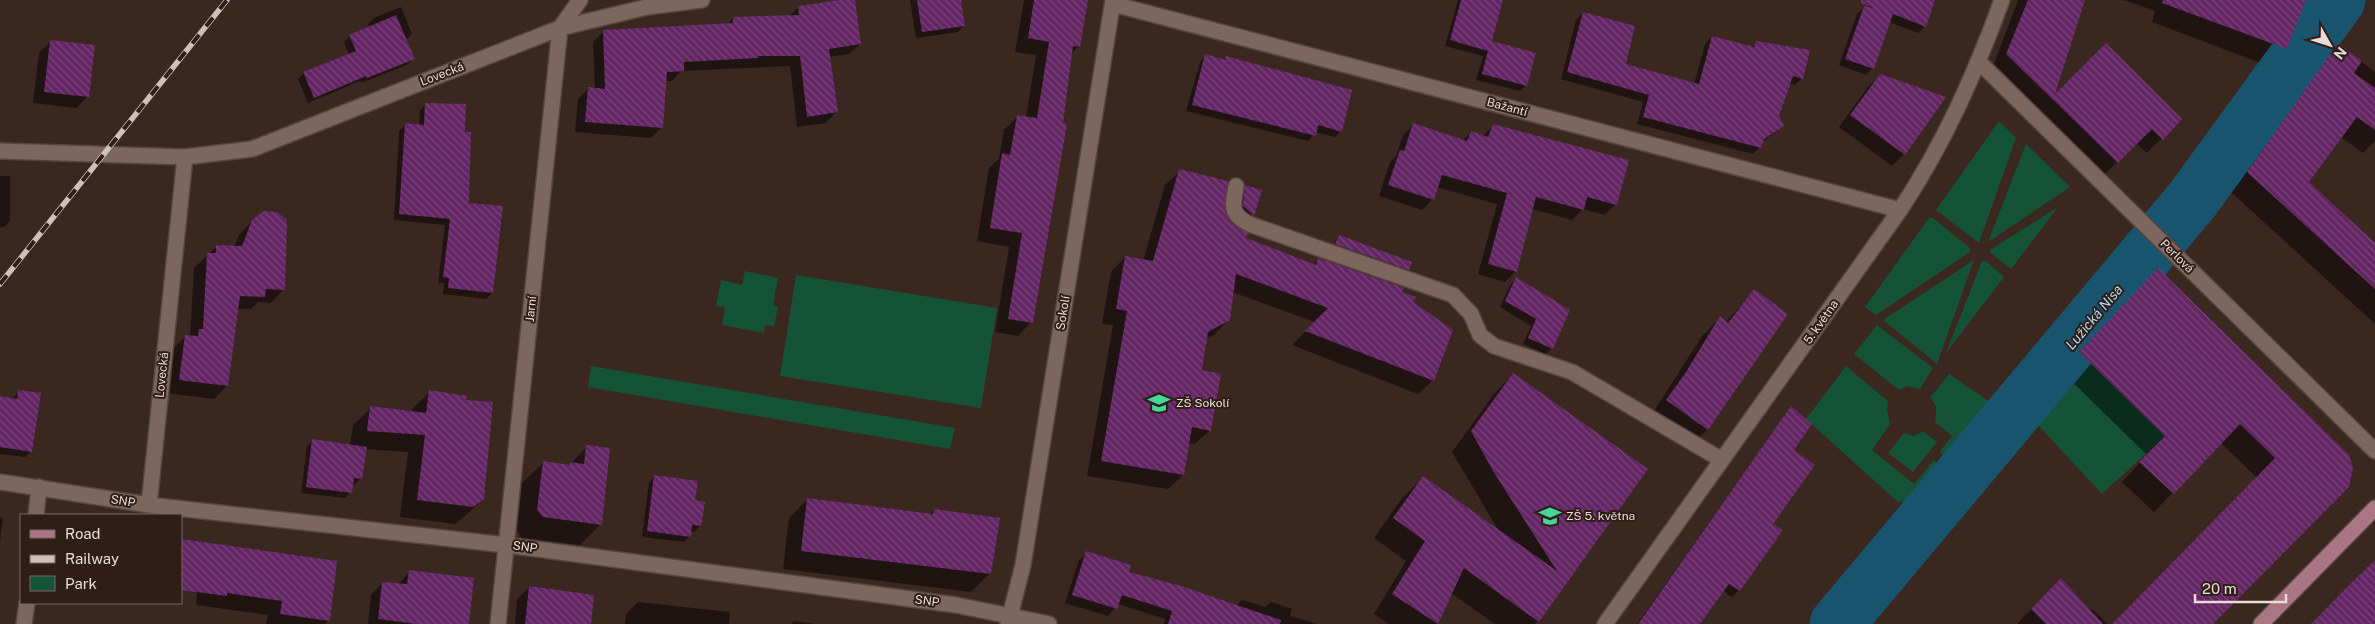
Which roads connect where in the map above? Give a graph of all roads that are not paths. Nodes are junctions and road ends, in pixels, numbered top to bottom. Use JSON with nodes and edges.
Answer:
{"nodes":[{"id":1,"x":580,"y":0,"type":"edge"},
{"id":2,"x":702,"y":0,"type":"edge"},
{"id":3,"x":2002,"y":0,"type":"edge"},
{"id":4,"x":1113,"y":2,"type":"edge"},
{"id":5,"x":560,"y":28,"type":"junction"},
{"id":6,"x":1979,"y":62,"type":"junction"},
{"id":7,"x":0,"y":151,"type":"edge"},
{"id":8,"x":185,"y":156,"type":"junction"},
{"id":9,"x":1236,"y":186,"type":"dead end"},
{"id":10,"x":1900,"y":210,"type":"junction"},
{"id":11,"x":2375,"y":451,"type":"edge"},
{"id":12,"x":1722,"y":460,"type":"junction"},
{"id":13,"x":0,"y":482,"type":"edge"},
{"id":14,"x":39,"y":487,"type":"junction"},
{"id":15,"x":149,"y":505,"type":"junction"},
{"id":16,"x":2375,"y":508,"type":"edge"},
{"id":17,"x":36,"y":514,"type":"edge"},
{"id":18,"x":506,"y":545,"type":"junction"},
{"id":19,"x":26,"y":604,"type":"edge"},
{"id":20,"x":1009,"y":620,"type":"edge"},
{"id":21,"x":24,"y":624,"type":"edge"},
{"id":22,"x":498,"y":624,"type":"edge"},
{"id":23,"x":1049,"y":624,"type":"edge"},
{"id":24,"x":1605,"y":624,"type":"edge"},
{"id":25,"x":2261,"y":624,"type":"edge"}],
"edges":[{"from":1,"to":5,"type":"street","name":"Jarní"},
{"from":2,"to":5,"type":"street","name":"Lovecká"},
{"from":3,"to":6,"type":"street","name":"5. května"},
{"from":4,"to":10,"type":"street","name":"Bažantí"},
{"from":4,"to":20,"type":"street","name":"Sokolí"},
{"from":5,"to":8,"type":"street","name":"Lovecká"},
{"from":5,"to":18,"type":"street","name":"Jarní"},
{"from":6,"to":10,"type":"street","name":"5. května"},
{"from":6,"to":11,"type":"street","name":"Perlová"},
{"from":7,"to":8,"type":"street","name":"Lovecká"},
{"from":8,"to":15,"type":"street","name":"Lovecká"},
{"from":9,"to":12,"type":"street"},
{"from":10,"to":12,"type":"street","name":"5. května"},
{"from":12,"to":24,"type":"street","name":"5. května"},
{"from":13,"to":14,"type":"street","name":"SNP"},
{"from":14,"to":15,"type":"street","name":"SNP"},
{"from":14,"to":17,"type":"street"},
{"from":15,"to":18,"type":"street","name":"SNP"},
{"from":16,"to":25,"type":"main road"},
{"from":18,"to":20,"type":"street","name":"SNP"},
{"from":18,"to":22,"type":"street","name":"Jarní"},
{"from":19,"to":21,"type":"street"},
{"from":20,"to":23,"type":"street","name":"SNP"}]}
